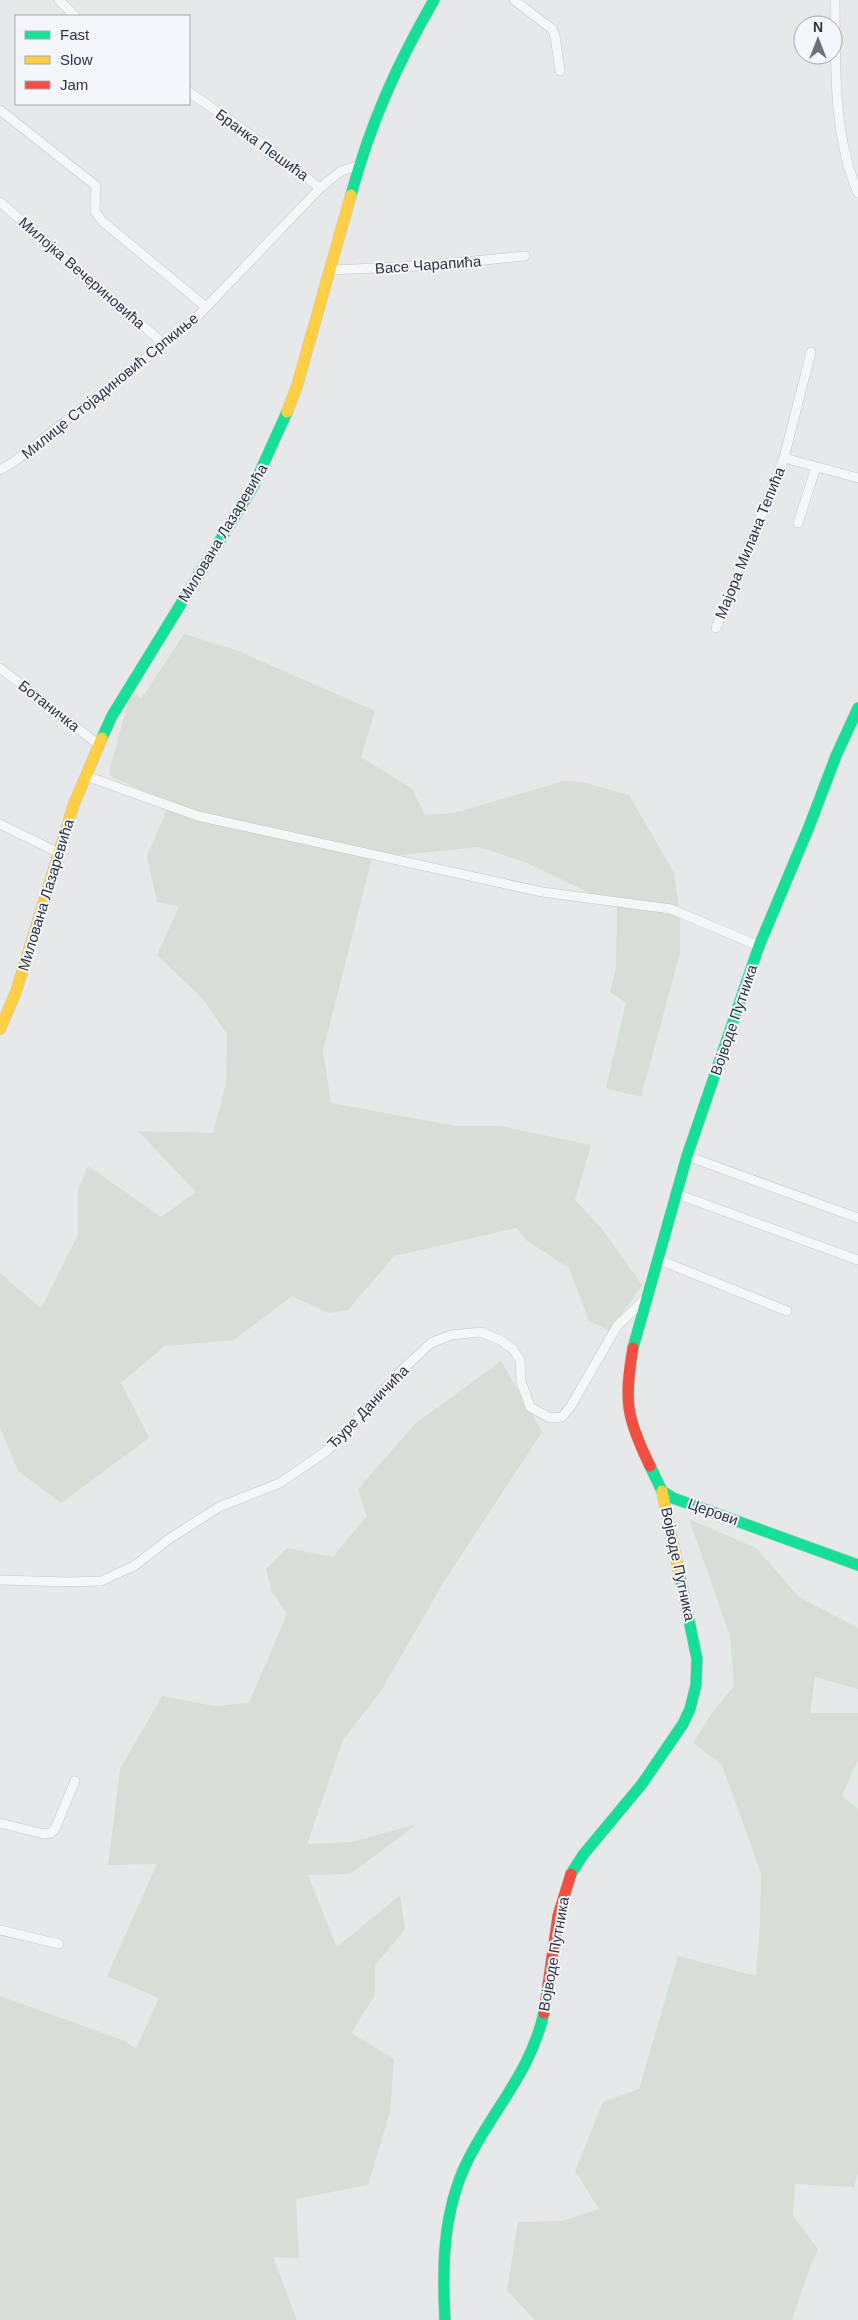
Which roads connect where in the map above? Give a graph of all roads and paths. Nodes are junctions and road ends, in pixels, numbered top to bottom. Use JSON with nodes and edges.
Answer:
{"nodes":[{"id":1,"x":59,"y":0,"type":"edge"},
{"id":2,"x":434,"y":0,"type":"edge"},
{"id":3,"x":514,"y":0,"type":"edge"},
{"id":4,"x":835,"y":0,"type":"edge"},
{"id":5,"x":74,"y":15,"type":"edge"},
{"id":6,"x":560,"y":71,"type":"dead end"},
{"id":7,"x":190,"y":93,"type":"edge"},
{"id":8,"x":0,"y":110,"type":"edge"},
{"id":9,"x":360,"y":165,"type":"junction"},
{"id":10,"x":320,"y":188,"type":"junction"},
{"id":11,"x":858,"y":193,"type":"edge"},
{"id":12,"x":0,"y":202,"type":"edge"},
{"id":13,"x":525,"y":256,"type":"dead end"},
{"id":14,"x":330,"y":270,"type":"junction"},
{"id":15,"x":206,"y":307,"type":"junction"},
{"id":16,"x":164,"y":344,"type":"junction"},
{"id":17,"x":811,"y":352,"type":"dead end"},
{"id":18,"x":784,"y":458,"type":"junction"},
{"id":19,"x":816,"y":467,"type":"junction"},
{"id":20,"x":0,"y":470,"type":"edge"},
{"id":21,"x":858,"y":478,"type":"edge"},
{"id":22,"x":798,"y":523,"type":"dead end"},
{"id":23,"x":716,"y":628,"type":"dead end"},
{"id":24,"x":0,"y":668,"type":"edge"},
{"id":25,"x":858,"y":708,"type":"edge"},
{"id":26,"x":99,"y":745,"type":"junction"},
{"id":27,"x":86,"y":776,"type":"junction"},
{"id":28,"x":0,"y":824,"type":"edge"},
{"id":29,"x":59,"y":853,"type":"junction"},
{"id":30,"x":759,"y":946,"type":"junction"},
{"id":31,"x":0,"y":1029,"type":"edge"},
{"id":32,"x":687,"y":1156,"type":"junction"},
{"id":33,"x":678,"y":1194,"type":"junction"},
{"id":34,"x":858,"y":1218,"type":"edge"},
{"id":35,"x":659,"y":1260,"type":"junction"},
{"id":36,"x":858,"y":1260,"type":"edge"},
{"id":37,"x":647,"y":1298,"type":"junction"},
{"id":38,"x":787,"y":1311,"type":"dead end"},
{"id":39,"x":662,"y":1491,"type":"junction"},
{"id":40,"x":858,"y":1565,"type":"edge"},
{"id":41,"x":0,"y":1580,"type":"edge"},
{"id":42,"x":75,"y":1781,"type":"dead end"},
{"id":43,"x":0,"y":1823,"type":"edge"},
{"id":44,"x":0,"y":1930,"type":"edge"},
{"id":45,"x":59,"y":1944,"type":"dead end"},
{"id":46,"x":445,"y":2320,"type":"edge"}],
"edges":[{"from":1,"to":5,"type":"street"},
{"from":2,"to":9,"type":"street","name":"Милована Лазаревића"},
{"from":3,"to":6,"type":"street"},
{"from":4,"to":11,"type":"street"},
{"from":7,"to":10,"type":"street","name":"Бранка Пешића"},
{"from":8,"to":15,"type":"street"},
{"from":9,"to":10,"type":"street","name":"Бранка Пешића"},
{"from":9,"to":14,"type":"street","name":"Милована Лазаревића"},
{"from":10,"to":15,"type":"street","name":"Милице Стојадиновић Српкиње"},
{"from":12,"to":16,"type":"street","name":"Милојка Вечериновића"},
{"from":13,"to":14,"type":"street","name":"Васе Чарапића"},
{"from":14,"to":26,"type":"street","name":"Милована Лазаревића"},
{"from":15,"to":16,"type":"street","name":"Милице Стојадиновић Српкиње"},
{"from":16,"to":20,"type":"street","name":"Милице Стојадиновић Српкиње"},
{"from":17,"to":18,"type":"street","name":"Мајора Милана Тепића"},
{"from":18,"to":19,"type":"street"},
{"from":18,"to":23,"type":"street","name":"Мајора Милана Тепића"},
{"from":19,"to":21,"type":"street"},
{"from":19,"to":22,"type":"street"},
{"from":24,"to":26,"type":"street","name":"Ботаничка"},
{"from":25,"to":30,"type":"street","name":"Војводе Путника"},
{"from":26,"to":27,"type":"street","name":"Милована Лазаревића"},
{"from":27,"to":29,"type":"street","name":"Милована Лазаревића"},
{"from":27,"to":30,"type":"street"},
{"from":28,"to":29,"type":"street"},
{"from":29,"to":31,"type":"street","name":"Милована Лазаревића"},
{"from":30,"to":32,"type":"street","name":"Војводе Путника"},
{"from":32,"to":33,"type":"street","name":"Војводе Путника"},
{"from":32,"to":34,"type":"street"},
{"from":33,"to":35,"type":"street","name":"Војводе Путника"},
{"from":33,"to":36,"type":"street"},
{"from":35,"to":37,"type":"street","name":"Војводе Путника"},
{"from":35,"to":38,"type":"street"},
{"from":37,"to":39,"type":"street","name":"Војводе Путника"},
{"from":37,"to":41,"type":"street","name":"Ђуре Даничића"},
{"from":39,"to":40,"type":"street","name":"Церови"},
{"from":39,"to":46,"type":"street","name":"Војводе Путника"},
{"from":42,"to":43,"type":"street"},
{"from":44,"to":45,"type":"street"}]}
